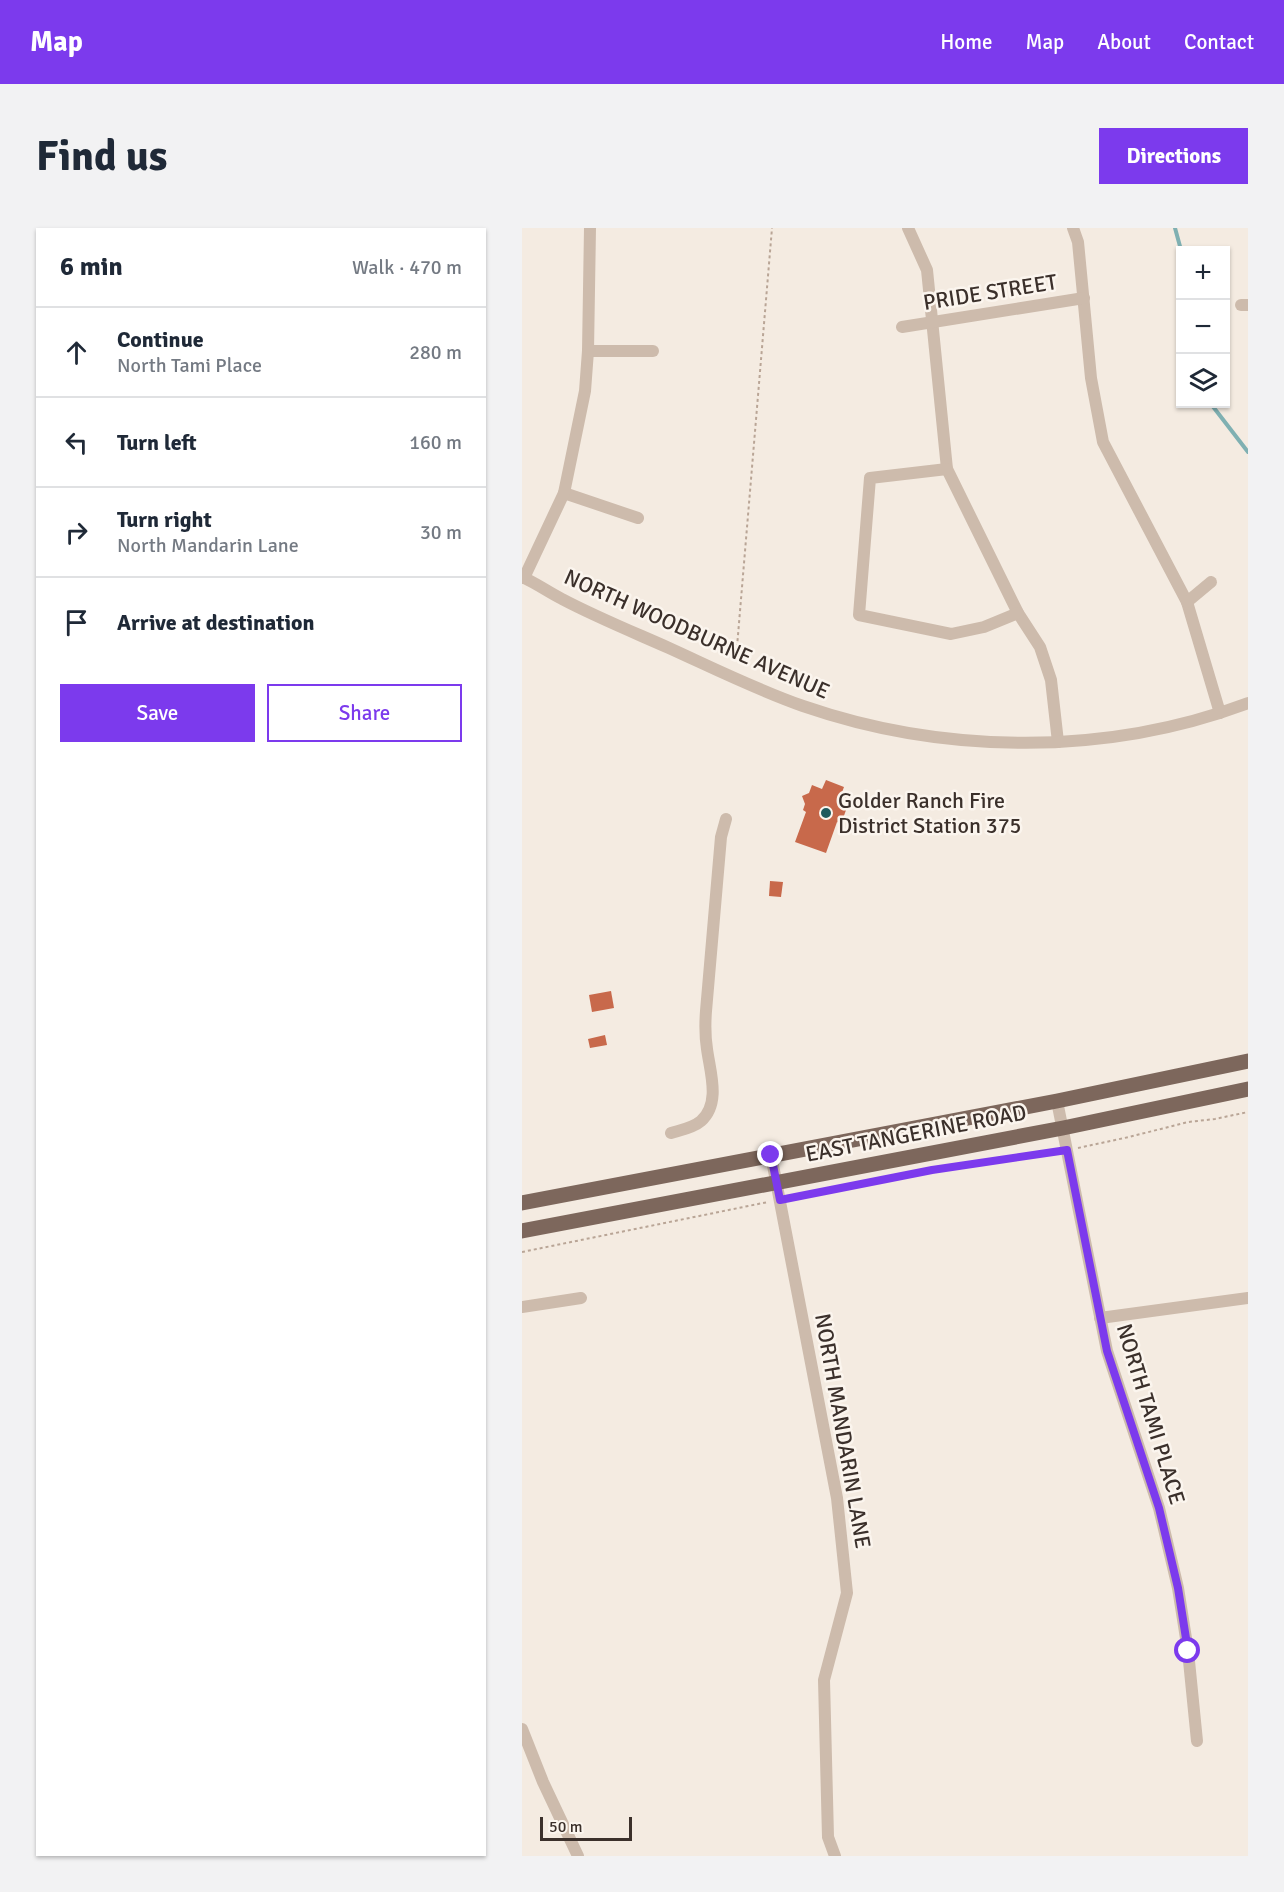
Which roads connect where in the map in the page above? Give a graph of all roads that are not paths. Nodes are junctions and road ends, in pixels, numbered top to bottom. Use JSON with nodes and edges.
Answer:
{"nodes":[{"id":1,"x":590,"y":228,"type":"edge"},
{"id":2,"x":908,"y":228,"type":"edge"},
{"id":3,"x":1073,"y":228,"type":"edge"},
{"id":4,"x":1084,"y":298,"type":"junction"},
{"id":5,"x":934,"y":323,"type":"junction"},
{"id":6,"x":902,"y":327,"type":"dead end"},
{"id":7,"x":588,"y":351,"type":"junction"},
{"id":8,"x":653,"y":351,"type":"dead end"},
{"id":9,"x":947,"y":469,"type":"junction"},
{"id":10,"x":564,"y":493,"type":"junction"},
{"id":11,"x":638,"y":518,"type":"dead end"},
{"id":12,"x":523,"y":577,"type":"edge"},
{"id":13,"x":1211,"y":582,"type":"dead end"},
{"id":14,"x":1187,"y":602,"type":"junction"},
{"id":15,"x":1018,"y":613,"type":"junction"},
{"id":16,"x":1248,"y":703,"type":"edge"},
{"id":17,"x":1220,"y":712,"type":"junction"},
{"id":18,"x":1058,"y":742,"type":"junction"},
{"id":19,"x":726,"y":819,"type":"dead end"},
{"id":20,"x":1248,"y":1061,"type":"edge"},
{"id":21,"x":1248,"y":1089,"type":"edge"},
{"id":22,"x":1057,"y":1101,"type":"junction"},
{"id":23,"x":1063,"y":1128,"type":"junction"},
{"id":24,"x":671,"y":1133,"type":"dead end"},
{"id":25,"x":771,"y":1155,"type":"junction"},
{"id":26,"x":776,"y":1183,"type":"junction"},
{"id":27,"x":522,"y":1203,"type":"edge"},
{"id":28,"x":522,"y":1231,"type":"edge"},
{"id":29,"x":581,"y":1298,"type":"dead end"},
{"id":30,"x":1248,"y":1298,"type":"edge"},
{"id":31,"x":522,"y":1307,"type":"edge"},
{"id":32,"x":1100,"y":1318,"type":"junction"},
{"id":33,"x":522,"y":1729,"type":"edge"},
{"id":34,"x":1197,"y":1741,"type":"dead end"},
{"id":35,"x":578,"y":1856,"type":"edge"},
{"id":36,"x":836,"y":1856,"type":"edge"}],
"edges":[{"from":1,"to":7,"type":"street"},
{"from":2,"to":5,"type":"street"},
{"from":3,"to":4,"type":"street"},
{"from":4,"to":5,"type":"street","name":"PRIDE STREET"},
{"from":4,"to":14,"type":"street"},
{"from":5,"to":6,"type":"street","name":"PRIDE STREET"},
{"from":5,"to":9,"type":"street"},
{"from":7,"to":8,"type":"street"},
{"from":7,"to":10,"type":"street"},
{"from":9,"to":15,"type":"street"},
{"from":9,"to":15,"type":"street"},
{"from":10,"to":11,"type":"street"},
{"from":10,"to":12,"type":"street"},
{"from":12,"to":18,"type":"street","name":"NORTH WOODBURNE AVENUE"},
{"from":13,"to":14,"type":"street"},
{"from":14,"to":17,"type":"street"},
{"from":15,"to":18,"type":"street"},
{"from":16,"to":17,"type":"street","name":"NORTH WOODBURNE AVENUE"},
{"from":17,"to":18,"type":"street","name":"NORTH WOODBURNE AVENUE"},
{"from":19,"to":24,"type":"street"},
{"from":20,"to":22,"type":"main road","name":"EAST TANGERINE ROAD"},
{"from":21,"to":23,"type":"main road","name":"EAST TANGERINE ROAD"},
{"from":22,"to":23,"type":"street","name":"NORTH TAMI PLACE"},
{"from":22,"to":25,"type":"main road","name":"EAST TANGERINE ROAD"},
{"from":23,"to":26,"type":"main road","name":"EAST TANGERINE ROAD"},
{"from":23,"to":32,"type":"street","name":"NORTH TAMI PLACE"},
{"from":25,"to":26,"type":"street","name":"NORTH MANDARIN LANE"},
{"from":25,"to":27,"type":"main road","name":"EAST TANGERINE ROAD"},
{"from":26,"to":28,"type":"main road","name":"EAST TANGERINE ROAD"},
{"from":26,"to":36,"type":"street","name":"NORTH MANDARIN LANE"},
{"from":29,"to":31,"type":"street"},
{"from":30,"to":32,"type":"street"},
{"from":32,"to":34,"type":"street","name":"NORTH TAMI PLACE"},
{"from":33,"to":35,"type":"street"}]}
